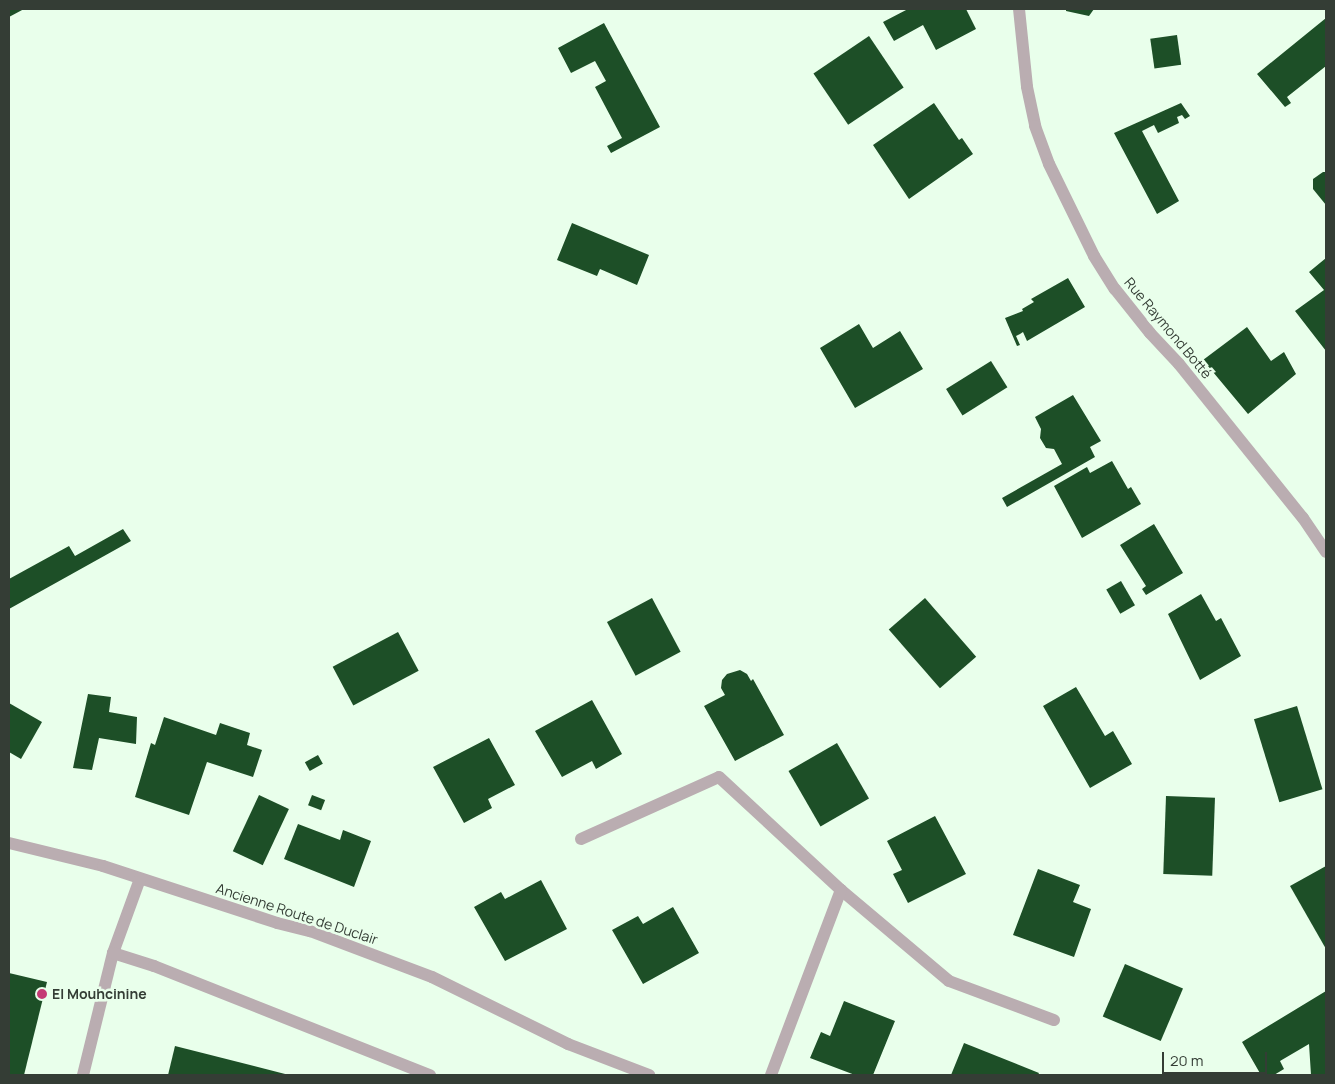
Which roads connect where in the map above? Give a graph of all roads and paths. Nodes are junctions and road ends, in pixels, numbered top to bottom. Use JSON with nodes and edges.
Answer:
{"nodes":[{"id":1,"x":1019,"y":9,"type":"edge"},
{"id":2,"x":1326,"y":552,"type":"edge"},
{"id":3,"x":581,"y":839,"type":"dead end"},
{"id":4,"x":9,"y":843,"type":"edge"},
{"id":5,"x":140,"y":879,"type":"junction"},
{"id":6,"x":841,"y":890,"type":"junction"},
{"id":7,"x":113,"y":953,"type":"junction"},
{"id":8,"x":1054,"y":1020,"type":"dead end"},
{"id":9,"x":83,"y":1075,"type":"edge"},
{"id":10,"x":430,"y":1075,"type":"edge"},
{"id":11,"x":649,"y":1075,"type":"edge"},
{"id":12,"x":771,"y":1075,"type":"edge"}],
"edges":[{"from":1,"to":2,"type":"street","name":"Rue Raymond Botté"},
{"from":3,"to":6,"type":"street"},
{"from":4,"to":5,"type":"street","name":"Ancienne Route de Duclair"},
{"from":5,"to":7,"type":"street"},
{"from":5,"to":11,"type":"street","name":"Ancienne Route de Duclair"},
{"from":6,"to":8,"type":"street"},
{"from":6,"to":12,"type":"street"},
{"from":7,"to":9,"type":"street"},
{"from":7,"to":10,"type":"street"}]}
